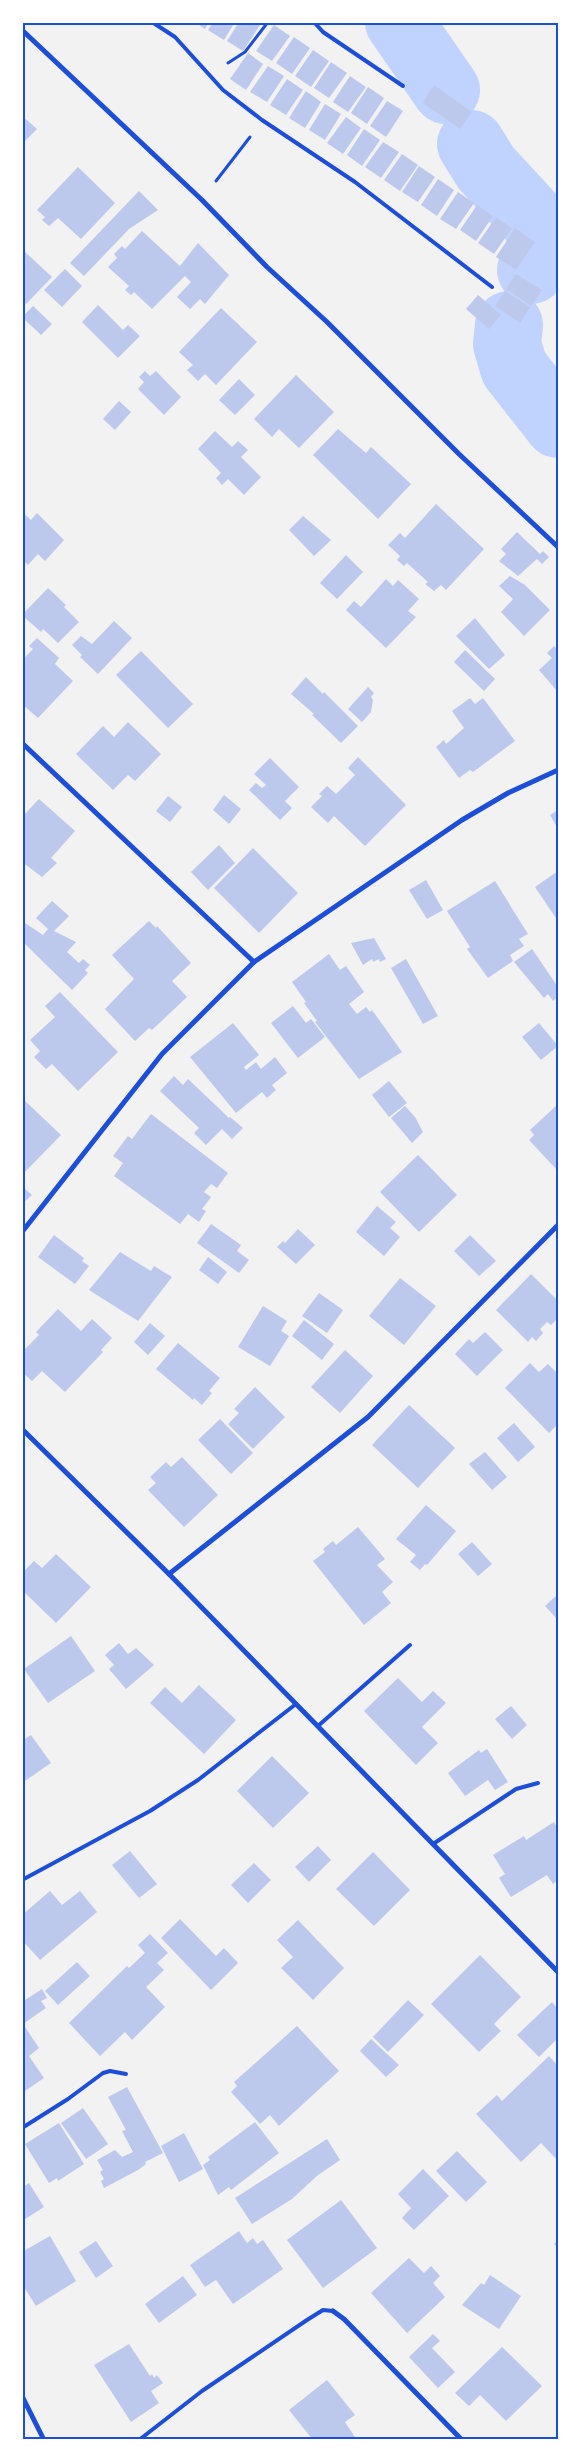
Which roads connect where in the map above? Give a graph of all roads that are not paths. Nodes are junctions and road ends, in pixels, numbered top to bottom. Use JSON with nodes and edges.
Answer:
{"nodes":[{"id":1,"x":152,"y":22,"type":"edge"},
{"id":2,"x":314,"y":22,"type":"edge"},
{"id":3,"x":22,"y":30,"type":"edge"},
{"id":4,"x":403,"y":86,"type":"dead end"},
{"id":5,"x":492,"y":287,"type":"dead end"},
{"id":6,"x":558,"y":547,"type":"edge"},
{"id":7,"x":22,"y":743,"type":"edge"},
{"id":8,"x":558,"y":770,"type":"edge"},
{"id":9,"x":254,"y":962,"type":"junction"},
{"id":10,"x":558,"y":1225,"type":"edge"},
{"id":11,"x":22,"y":1232,"type":"edge"},
{"id":12,"x":22,"y":1429,"type":"edge"},
{"id":13,"x":168,"y":1574,"type":"junction"},
{"id":14,"x":410,"y":1645,"type":"dead end"},
{"id":15,"x":296,"y":1704,"type":"junction"},
{"id":16,"x":318,"y":1726,"type":"junction"},
{"id":17,"x":538,"y":1783,"type":"dead end"},
{"id":18,"x":433,"y":1844,"type":"junction"},
{"id":19,"x":22,"y":1880,"type":"edge"},
{"id":20,"x":558,"y":1972,"type":"edge"},
{"id":21,"x":126,"y":2074,"type":"dead end"},
{"id":22,"x":22,"y":2128,"type":"edge"},
{"id":23,"x":333,"y":2311,"type":"joint"},
{"id":24,"x":22,"y":2396,"type":"edge"},
{"id":25,"x":44,"y":2440,"type":"edge"},
{"id":26,"x":139,"y":2440,"type":"edge"},
{"id":27,"x":462,"y":2440,"type":"edge"}],
"edges":[{"from":1,"to":5,"type":"lane"},
{"from":2,"to":4,"type":"lane"},
{"from":3,"to":6,"type":"street"},
{"from":7,"to":9,"type":"street"},
{"from":8,"to":9,"type":"street"},
{"from":9,"to":11,"type":"street"},
{"from":10,"to":13,"type":"street"},
{"from":12,"to":13,"type":"street"},
{"from":13,"to":15,"type":"street"},
{"from":14,"to":16,"type":"lane"},
{"from":15,"to":16,"type":"street"},
{"from":15,"to":19,"type":"lane"},
{"from":16,"to":18,"type":"street"},
{"from":17,"to":18,"type":"lane"},
{"from":18,"to":20,"type":"street"},
{"from":21,"to":22,"type":"lane"},
{"from":23,"to":26,"type":"lane"},
{"from":23,"to":27,"type":"street"},
{"from":24,"to":25,"type":"street"}]}
